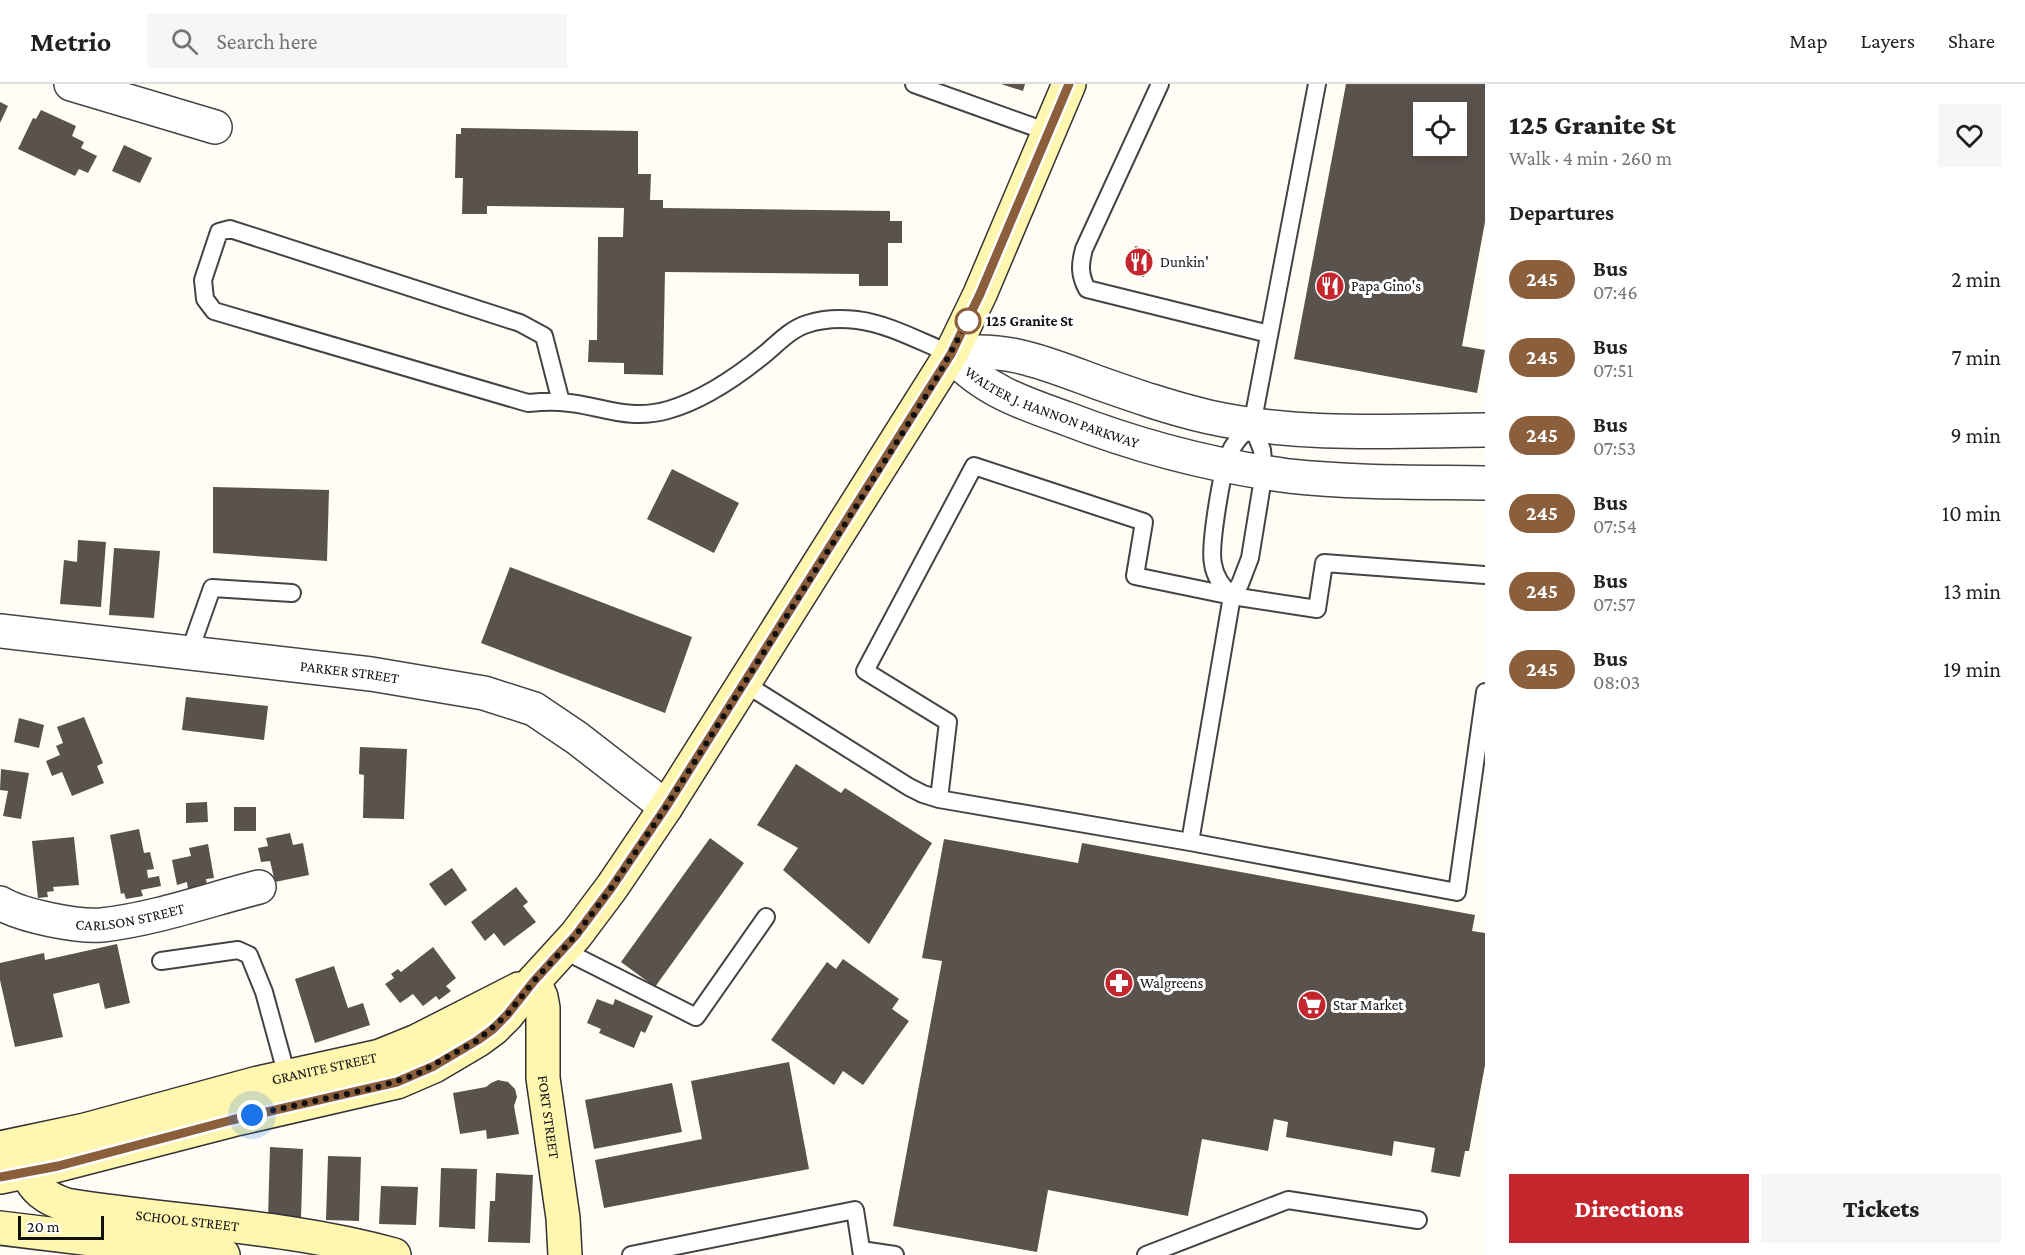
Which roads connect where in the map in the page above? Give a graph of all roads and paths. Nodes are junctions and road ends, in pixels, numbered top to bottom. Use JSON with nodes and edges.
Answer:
{"nodes":[{"id":1,"x":72,"y":84,"type":"edge"},
{"id":2,"x":914,"y":84,"type":"edge"},
{"id":3,"x":1069,"y":84,"type":"edge"},
{"id":4,"x":1160,"y":84,"type":"edge"},
{"id":5,"x":1317,"y":84,"type":"edge"},
{"id":6,"x":132,"y":93,"type":"edge"},
{"id":7,"x":215,"y":127,"type":"dead end"},
{"id":8,"x":1048,"y":132,"type":"junction"},
{"id":9,"x":1269,"y":334,"type":"junction"},
{"id":10,"x":951,"y":354,"type":"junction"},
{"id":11,"x":561,"y":402,"type":"junction"},
{"id":12,"x":1252,"y":425,"type":"junction"},
{"id":13,"x":1485,"y":430,"type":"edge"},
{"id":14,"x":1225,"y":465,"type":"junction"},
{"id":15,"x":1264,"y":472,"type":"junction"},
{"id":16,"x":1485,"y":483,"type":"edge"},
{"id":17,"x":1485,"y":575,"type":"edge"},
{"id":18,"x":292,"y":593,"type":"dead end"},
{"id":19,"x":1232,"y":596,"type":"junction"},
{"id":20,"x":0,"y":631,"type":"edge"},
{"id":21,"x":189,"y":653,"type":"junction"},
{"id":22,"x":744,"y":683,"type":"junction"},
{"id":23,"x":1485,"y":692,"type":"edge"},
{"id":24,"x":939,"y":799,"type":"junction"},
{"id":25,"x":666,"y":807,"type":"junction"},
{"id":26,"x":1190,"y":842,"type":"junction"},
{"id":27,"x":259,"y":887,"type":"dead end"},
{"id":28,"x":0,"y":903,"type":"edge"},
{"id":29,"x":766,"y":917,"type":"dead end"},
{"id":30,"x":563,"y":950,"type":"junction"},
{"id":31,"x":161,"y":961,"type":"dead end"},
{"id":32,"x":534,"y":981,"type":"junction"},
{"id":33,"x":287,"y":1076,"type":"junction"},
{"id":34,"x":0,"y":1150,"type":"edge"},
{"id":35,"x":13,"y":1175,"type":"edge"},
{"id":36,"x":1418,"y":1220,"type":"dead end"},
{"id":37,"x":0,"y":1228,"type":"edge"},
{"id":38,"x":861,"y":1252,"type":"edge"},
{"id":39,"x":222,"y":1255,"type":"edge"},
{"id":40,"x":394,"y":1255,"type":"edge"},
{"id":41,"x":565,"y":1255,"type":"edge"},
{"id":42,"x":631,"y":1255,"type":"edge"},
{"id":43,"x":895,"y":1255,"type":"edge"},
{"id":44,"x":1146,"y":1255,"type":"edge"}],
"edges":[{"from":1,"to":6,"type":"street"},
{"from":2,"to":8,"type":"lane"},
{"from":3,"to":8,"type":"main road","name":"GRANITE STREET"},
{"from":4,"to":9,"type":"lane"},
{"from":5,"to":9,"type":"lane"},
{"from":6,"to":7,"type":"street"},
{"from":8,"to":10,"type":"main road","name":"GRANITE STREET"},
{"from":9,"to":12,"type":"lane"},
{"from":10,"to":11,"type":"lane"},
{"from":10,"to":12,"type":"street","name":"WALTER J. HANNON PARKWAY"},
{"from":10,"to":14,"type":"street","name":"WALTER J. HANNON PARKWAY"},
{"from":10,"to":22,"type":"main road","name":"GRANITE STREET"},
{"from":11,"to":11,"type":"lane"},
{"from":12,"to":13,"type":"street","name":"WALTER J. HANNON PARKWAY"},
{"from":12,"to":14,"type":"lane"},
{"from":12,"to":15,"type":"lane"},
{"from":14,"to":15,"type":"street","name":"WALTER J. HANNON PARKWAY"},
{"from":14,"to":19,"type":"lane"},
{"from":15,"to":16,"type":"street","name":"WALTER J. HANNON PARKWAY"},
{"from":15,"to":19,"type":"lane"},
{"from":17,"to":19,"type":"lane"},
{"from":18,"to":21,"type":"lane"},
{"from":19,"to":24,"type":"lane"},
{"from":19,"to":26,"type":"lane"},
{"from":20,"to":21,"type":"street","name":"PARKER STREET"},
{"from":21,"to":25,"type":"street","name":"PARKER STREET"},
{"from":22,"to":24,"type":"lane"},
{"from":22,"to":25,"type":"main road","name":"GRANITE STREET"},
{"from":23,"to":26,"type":"lane"},
{"from":24,"to":26,"type":"lane"},
{"from":25,"to":30,"type":"main road","name":"GRANITE STREET"},
{"from":27,"to":28,"type":"street","name":"CARLSON STREET"},
{"from":29,"to":30,"type":"lane"},
{"from":30,"to":32,"type":"main road","name":"GRANITE STREET"},
{"from":31,"to":33,"type":"lane"},
{"from":32,"to":33,"type":"main road","name":"GRANITE STREET"},
{"from":32,"to":35,"type":"main road","name":"GRANITE STREET"},
{"from":32,"to":41,"type":"main road","name":"FORT STREET"},
{"from":33,"to":34,"type":"main road","name":"GRANITE STREET"},
{"from":34,"to":35,"type":"main road","name":"SCHOOL STREET"},
{"from":35,"to":40,"type":"main road","name":"SCHOOL STREET"},
{"from":36,"to":44,"type":"lane"},
{"from":37,"to":39,"type":"main road","name":"SCHOOL STREET"},
{"from":38,"to":42,"type":"lane"},
{"from":38,"to":43,"type":"lane"}]}
